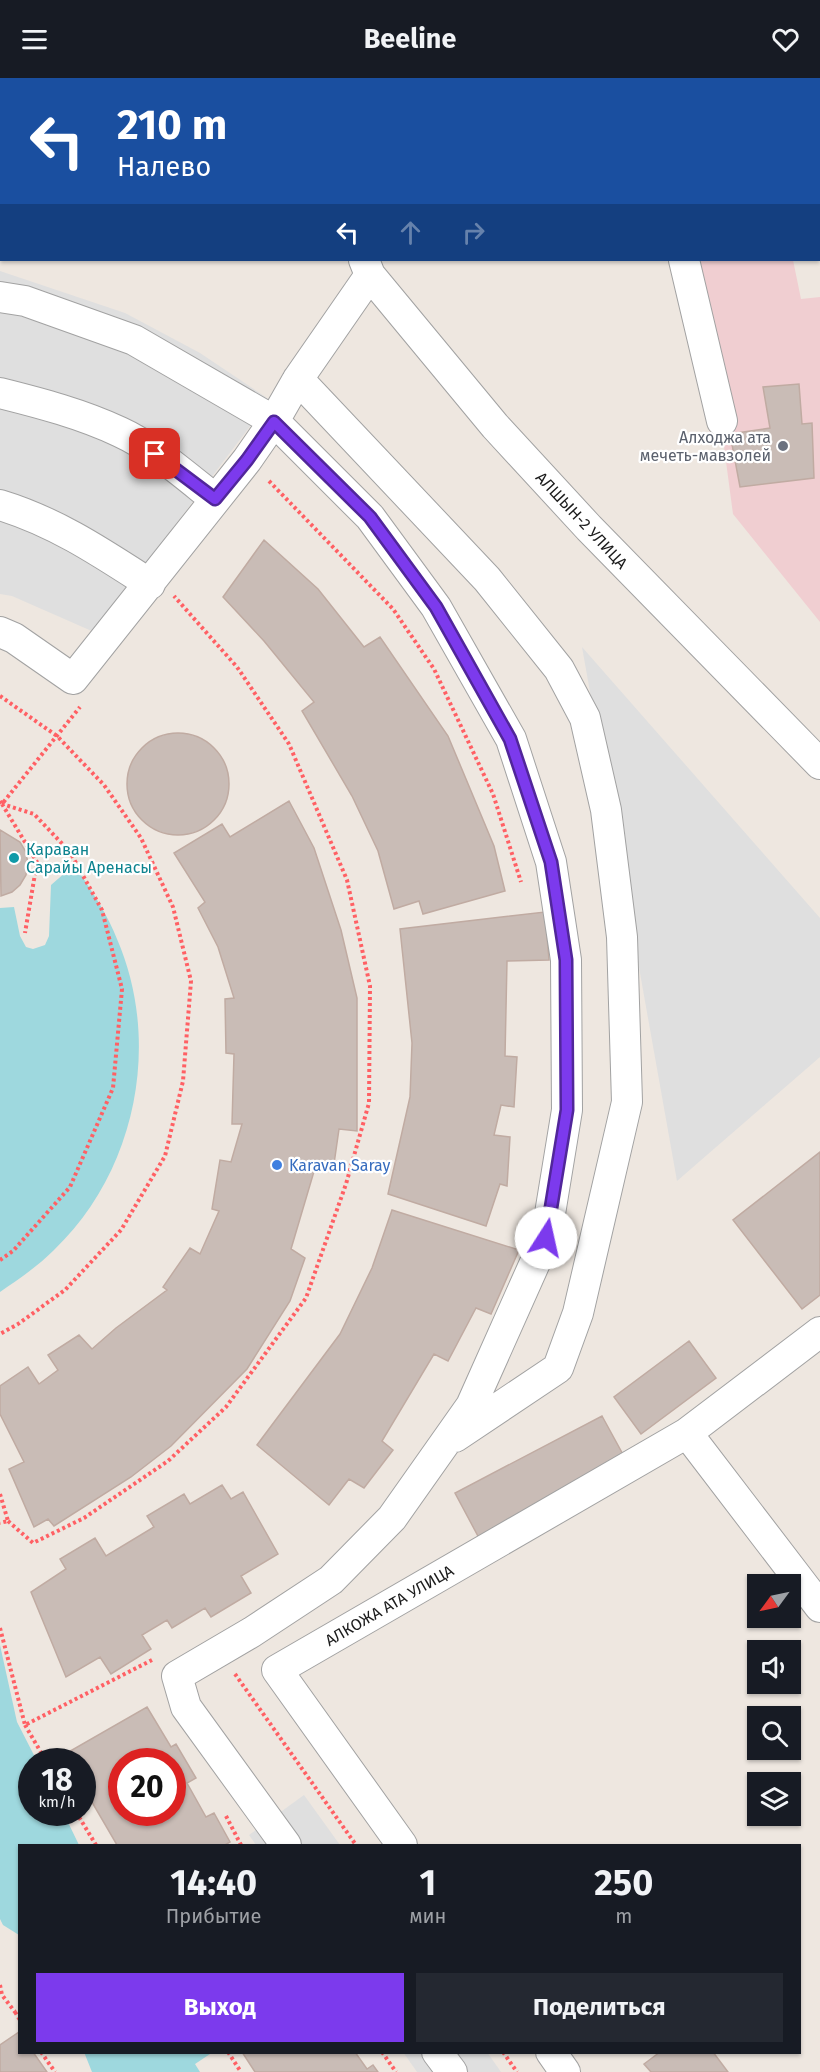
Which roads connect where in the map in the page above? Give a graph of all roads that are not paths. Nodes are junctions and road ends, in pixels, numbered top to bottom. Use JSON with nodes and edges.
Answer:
{"nodes":[{"id":1,"x":684,"y":261,"type":"edge"},
{"id":2,"x":367,"y":267,"type":"edge"},
{"id":3,"x":0,"y":297,"type":"edge"},
{"id":4,"x":298,"y":379,"type":"junction"},
{"id":5,"x":0,"y":393,"type":"edge"},
{"id":6,"x":722,"y":421,"type":"dead end"},
{"id":7,"x":274,"y":422,"type":"junction"},
{"id":8,"x":215,"y":499,"type":"junction"},
{"id":9,"x":0,"y":505,"type":"edge"},
{"id":10,"x":161,"y":589,"type":"junction"},
{"id":11,"x":0,"y":632,"type":"edge"},
{"id":12,"x":820,"y":764,"type":"edge"},
{"id":13,"x":820,"y":1332,"type":"edge"},
{"id":14,"x":687,"y":1433,"type":"junction"},
{"id":15,"x":442,"y":1445,"type":"junction"},
{"id":16,"x":820,"y":1607,"type":"edge"},
{"id":17,"x":285,"y":1844,"type":"edge"},
{"id":18,"x":401,"y":1844,"type":"edge"},
{"id":19,"x":438,"y":2054,"type":"edge"},
{"id":20,"x":552,"y":2054,"type":"edge"},
{"id":21,"x":452,"y":2072,"type":"edge"},
{"id":22,"x":565,"y":2072,"type":"edge"}],
"edges":[{"from":1,"to":6,"type":"street"},
{"from":2,"to":4,"type":"street"},
{"from":2,"to":12,"type":"street","name":"АЛШЫН-2 УЛИЦА"},
{"from":3,"to":7,"type":"street"},
{"from":4,"to":7,"type":"street"},
{"from":4,"to":15,"type":"street"},
{"from":5,"to":8,"type":"street"},
{"from":7,"to":8,"type":"street"},
{"from":7,"to":15,"type":"street"},
{"from":8,"to":10,"type":"street"},
{"from":9,"to":10,"type":"street"},
{"from":10,"to":11,"type":"street"},
{"from":13,"to":14,"type":"street"},
{"from":14,"to":16,"type":"street"},
{"from":14,"to":18,"type":"street","name":"АЛКОЖА АТА УЛИЦА"},
{"from":15,"to":17,"type":"street"},
{"from":19,"to":21,"type":"street"},
{"from":20,"to":22,"type":"street"}]}
